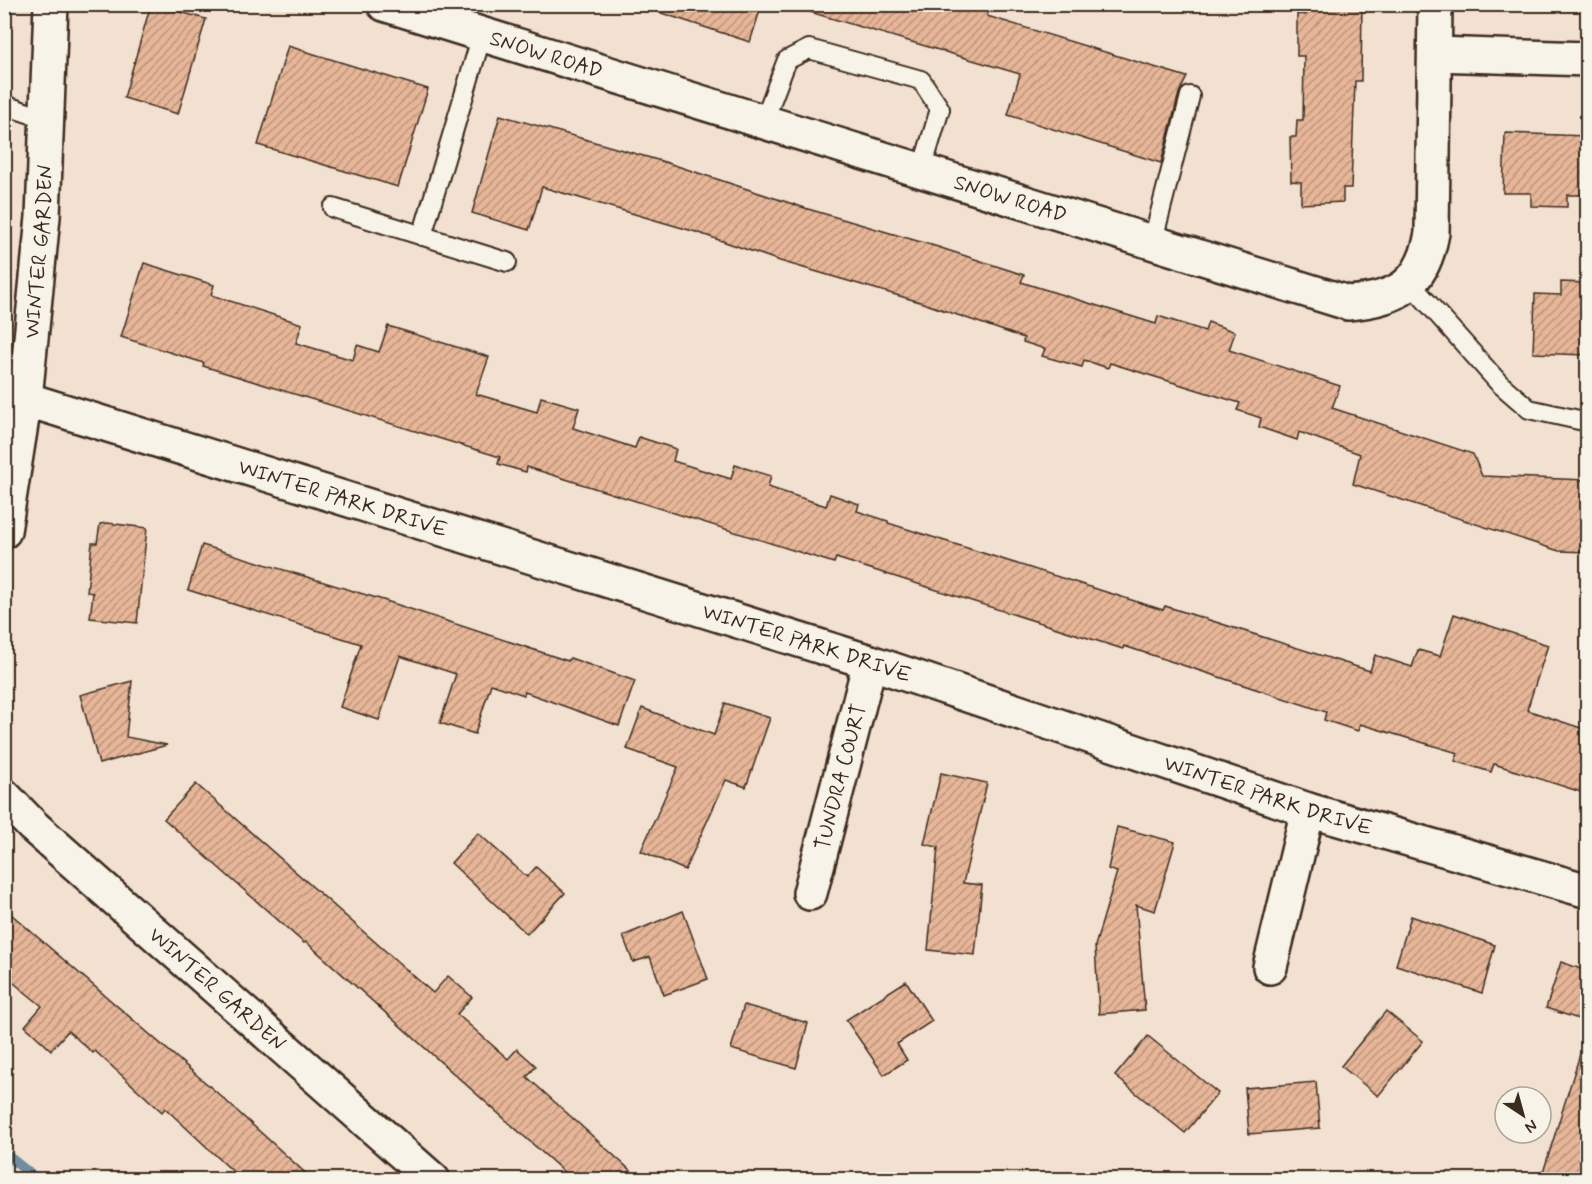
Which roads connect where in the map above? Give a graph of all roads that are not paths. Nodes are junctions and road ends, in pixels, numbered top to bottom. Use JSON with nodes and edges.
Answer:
{"nodes":[{"id":1,"x":51,"y":4,"type":"edge"},
{"id":2,"x":384,"y":4,"type":"edge"},
{"id":3,"x":1436,"y":4,"type":"edge"},
{"id":4,"x":482,"y":35,"type":"junction"},
{"id":5,"x":1435,"y":54,"type":"junction"},
{"id":6,"x":1587,"y":59,"type":"edge"},
{"id":7,"x":1190,"y":96,"type":"dead end"},
{"id":8,"x":4,"y":105,"type":"edge"},
{"id":9,"x":46,"y":119,"type":"junction"},
{"id":10,"x":763,"y":123,"type":"junction"},
{"id":11,"x":921,"y":172,"type":"junction"},
{"id":12,"x":333,"y":208,"type":"dead end"},
{"id":13,"x":422,"y":236,"type":"junction"},
{"id":14,"x":1152,"y":244,"type":"junction"},
{"id":15,"x":507,"y":262,"type":"dead end"},
{"id":16,"x":1410,"y":283,"type":"junction"},
{"id":17,"x":25,"y":399,"type":"junction"},
{"id":18,"x":1587,"y":422,"type":"edge"},
{"id":19,"x":4,"y":531,"type":"edge"},
{"id":20,"x":870,"y":662,"type":"junction"},
{"id":21,"x":4,"y":796,"type":"edge"},
{"id":22,"x":1308,"y":810,"type":"junction"},
{"id":23,"x":1587,"y":891,"type":"edge"},
{"id":24,"x":810,"y":893,"type":"dead end"},
{"id":25,"x":1270,"y":967,"type":"dead end"},
{"id":26,"x":433,"y":1179,"type":"edge"}],
"edges":[{"from":1,"to":9,"type":"street","name":"WINTER GARDEN"},
{"from":2,"to":4,"type":"street","name":"SNOW ROAD"},
{"from":3,"to":5,"type":"street"},
{"from":4,"to":10,"type":"street","name":"SNOW ROAD"},
{"from":4,"to":13,"type":"lane"},
{"from":5,"to":6,"type":"street"},
{"from":5,"to":16,"type":"street"},
{"from":7,"to":14,"type":"lane"},
{"from":8,"to":9,"type":"lane"},
{"from":9,"to":17,"type":"street","name":"WINTER GARDEN"},
{"from":10,"to":11,"type":"street","name":"SNOW ROAD"},
{"from":10,"to":11,"type":"lane"},
{"from":11,"to":14,"type":"street","name":"SNOW ROAD"},
{"from":12,"to":13,"type":"lane"},
{"from":13,"to":15,"type":"lane"},
{"from":14,"to":16,"type":"street","name":"SNOW ROAD"},
{"from":16,"to":18,"type":"lane"},
{"from":17,"to":19,"type":"street","name":"WINTER GARDEN"},
{"from":17,"to":20,"type":"street","name":"WINTER PARK DRIVE"},
{"from":20,"to":22,"type":"street","name":"WINTER PARK DRIVE"},
{"from":20,"to":24,"type":"street","name":"TUNDRA COURT"},
{"from":21,"to":26,"type":"street","name":"WINTER GARDEN"},
{"from":22,"to":23,"type":"street","name":"WINTER PARK DRIVE"},
{"from":22,"to":25,"type":"street"}]}
